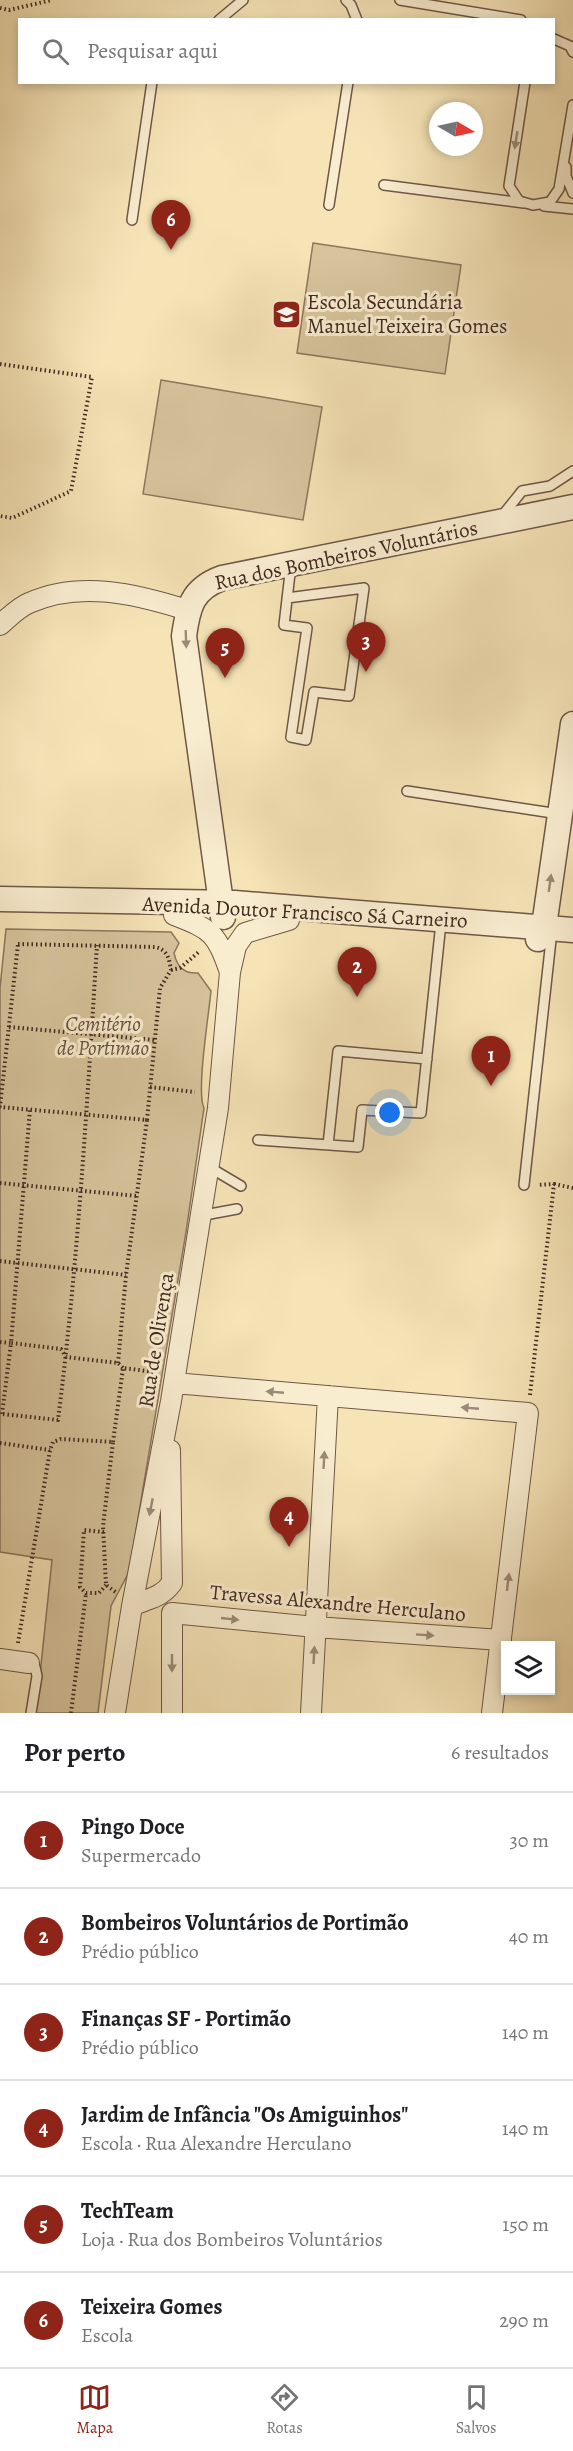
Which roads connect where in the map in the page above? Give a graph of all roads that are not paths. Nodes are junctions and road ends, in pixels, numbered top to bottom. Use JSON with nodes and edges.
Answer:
{"nodes":[{"id":1,"x":243,"y":0,"type":"edge"},
{"id":2,"x":346,"y":0,"type":"edge"},
{"id":3,"x":400,"y":0,"type":"edge"},
{"id":4,"x":221,"y":18,"type":"edge"},
{"id":5,"x":356,"y":18,"type":"edge"},
{"id":6,"x":509,"y":18,"type":"edge"},
{"id":7,"x":555,"y":38,"type":"edge"},
{"id":8,"x":571,"y":49,"type":"edge"},
{"id":9,"x":152,"y":84,"type":"edge"},
{"id":10,"x":348,"y":84,"type":"edge"},
{"id":11,"x":525,"y":84,"type":"edge"},
{"id":12,"x":573,"y":105,"type":"edge"},
{"id":13,"x":565,"y":154,"type":"junction"},
{"id":14,"x":384,"y":185,"type":"dead end"},
{"id":15,"x":573,"y":193,"type":"edge"},
{"id":16,"x":329,"y":205,"type":"dead end"},
{"id":17,"x":533,"y":205,"type":"junction"},
{"id":18,"x":573,"y":209,"type":"edge"},
{"id":19,"x":132,"y":220,"type":"dead end"},
{"id":20,"x":573,"y":471,"type":"edge"},
{"id":21,"x":567,"y":510,"type":"edge"},
{"id":22,"x":497,"y":523,"type":"junction"},
{"id":23,"x":291,"y":564,"type":"junction"},
{"id":24,"x":287,"y":598,"type":"junction"},
{"id":25,"x":187,"y":610,"type":"junction"},
{"id":26,"x":0,"y":625,"type":"edge"},
{"id":27,"x":573,"y":724,"type":"edge"},
{"id":28,"x":407,"y":791,"type":"dead end"},
{"id":29,"x":560,"y":814,"type":"junction"},
{"id":30,"x":216,"y":857,"type":"junction"},
{"id":31,"x":0,"y":899,"type":"edge"},
{"id":32,"x":179,"y":909,"type":"junction"},
{"id":33,"x":222,"y":910,"type":"junction"},
{"id":34,"x":0,"y":914,"type":"edge"},
{"id":35,"x":290,"y":920,"type":"junction"},
{"id":36,"x":573,"y":930,"type":"edge"},
{"id":37,"x":440,"y":932,"type":"junction"},
{"id":38,"x":551,"y":937,"type":"edge"},
{"id":39,"x":230,"y":972,"type":"junction"},
{"id":40,"x":427,"y":1059,"type":"junction"},
{"id":41,"x":258,"y":1140,"type":"dead end"},
{"id":42,"x":328,"y":1145,"type":"junction"},
{"id":43,"x":208,"y":1166,"type":"junction"},
{"id":44,"x":524,"y":1185,"type":"road end"},
{"id":45,"x":241,"y":1186,"type":"dead end"},
{"id":46,"x":237,"y":1209,"type":"dead end"},
{"id":47,"x":200,"y":1216,"type":"junction"},
{"id":48,"x":174,"y":1383,"type":"junction"},
{"id":49,"x":328,"y":1396,"type":"junction"},
{"id":50,"x":170,"y":1408,"type":"junction"},
{"id":51,"x":137,"y":1578,"type":"junction"},
{"id":52,"x":166,"y":1590,"type":"junction"},
{"id":53,"x":125,"y":1600,"type":"junction"},
{"id":54,"x":172,"y":1613,"type":"junction"},
{"id":55,"x":315,"y":1627,"type":"junction"},
{"id":56,"x":501,"y":1641,"type":"junction"},
{"id":57,"x":15,"y":1661,"type":"edge"},
{"id":58,"x":31,"y":1713,"type":"edge"},
{"id":59,"x":115,"y":1713,"type":"edge"},
{"id":60,"x":172,"y":1713,"type":"edge"},
{"id":61,"x":311,"y":1713,"type":"edge"},
{"id":62,"x":492,"y":1713,"type":"edge"}],
"edges":[{"from":1,"to":4,"type":"lane"},
{"from":2,"to":5,"type":"lane"},
{"from":3,"to":6,"type":"lane"},
{"from":7,"to":8,"type":"lane"},
{"from":9,"to":19,"type":"lane"},
{"from":10,"to":16,"type":"lane"},
{"from":11,"to":17,"type":"lane","one_way":true},
{"from":12,"to":13,"type":"lane"},
{"from":13,"to":15,"type":"lane"},
{"from":13,"to":17,"type":"lane"},
{"from":14,"to":17,"type":"lane"},
{"from":17,"to":18,"type":"lane"},
{"from":20,"to":22,"type":"lane"},
{"from":21,"to":22,"type":"street","name":"Rua dos Bombeiros Voluntários"},
{"from":22,"to":23,"type":"street","name":"Rua dos Bombeiros Voluntários"},
{"from":23,"to":24,"type":"lane"},
{"from":23,"to":25,"type":"street","name":"Rua dos Bombeiros Voluntários"},
{"from":24,"to":24,"type":"lane"},
{"from":25,"to":26,"type":"street"},
{"from":25,"to":30,"type":"street","one_way":true},
{"from":27,"to":29,"type":"street"},
{"from":28,"to":29,"type":"lane"},
{"from":38,"to":29,"type":"street","one_way":true},
{"from":30,"to":32,"type":"street"},
{"from":30,"to":33,"type":"street"},
{"from":31,"to":32,"type":"street","name":"Avenida Doutor Francisco Sá Carneiro"},
{"from":32,"to":33,"type":"street","name":"Avenida Doutor Francisco Sá Carneiro"},
{"from":32,"to":34,"type":"street","name":"Avenida Doutor Francisco Sá Carneiro"},
{"from":32,"to":39,"type":"street"},
{"from":33,"to":35,"type":"street","name":"Avenida Doutor Francisco Sá Carneiro"},
{"from":33,"to":38,"type":"street","name":"Avenida Doutor Francisco Sá Carneiro"},
{"from":33,"to":39,"type":"street"},
{"from":35,"to":37,"type":"street","name":"Avenida Doutor Francisco Sá Carneiro"},
{"from":35,"to":39,"type":"street"},
{"from":36,"to":38,"type":"street","name":"Avenida Doutor Francisco Sá Carneiro"},
{"from":37,"to":38,"type":"street","name":"Avenida Doutor Francisco Sá Carneiro"},
{"from":37,"to":40,"type":"lane"},
{"from":38,"to":44,"type":"lane"},
{"from":39,"to":43,"type":"street","name":"Rua de Olivença"},
{"from":40,"to":42,"type":"lane"},
{"from":40,"to":42,"type":"lane"},
{"from":41,"to":42,"type":"lane"},
{"from":43,"to":45,"type":"lane"},
{"from":43,"to":47,"type":"street","name":"Rua de Olivença"},
{"from":46,"to":47,"type":"lane"},
{"from":47,"to":48,"type":"street","name":"Rua de Olivença"},
{"from":49,"to":48,"type":"street","one_way":true},
{"from":48,"to":50,"type":"street","name":"Rua de Olivença"},
{"from":55,"to":49,"type":"street","one_way":true},
{"from":56,"to":49,"type":"street","one_way":true},
{"from":50,"to":51,"type":"street","name":"Rua de Olivença","one_way":true},
{"from":50,"to":52,"type":"street"},
{"from":51,"to":52,"type":"street"},
{"from":51,"to":53,"type":"street","name":"Rua de Olivença"},
{"from":52,"to":53,"type":"street"},
{"from":52,"to":54,"type":"street"},
{"from":53,"to":59,"type":"street","name":"Rua de Olivença"},
{"from":54,"to":55,"type":"street","name":"Travessa Alexandre Herculano","one_way":true},
{"from":54,"to":60,"type":"street","one_way":true},
{"from":55,"to":56,"type":"street","name":"Travessa Alexandre Herculano","one_way":true},
{"from":61,"to":55,"type":"street","one_way":true},
{"from":56,"to":62,"type":"street"},
{"from":57,"to":58,"type":"lane"}]}
